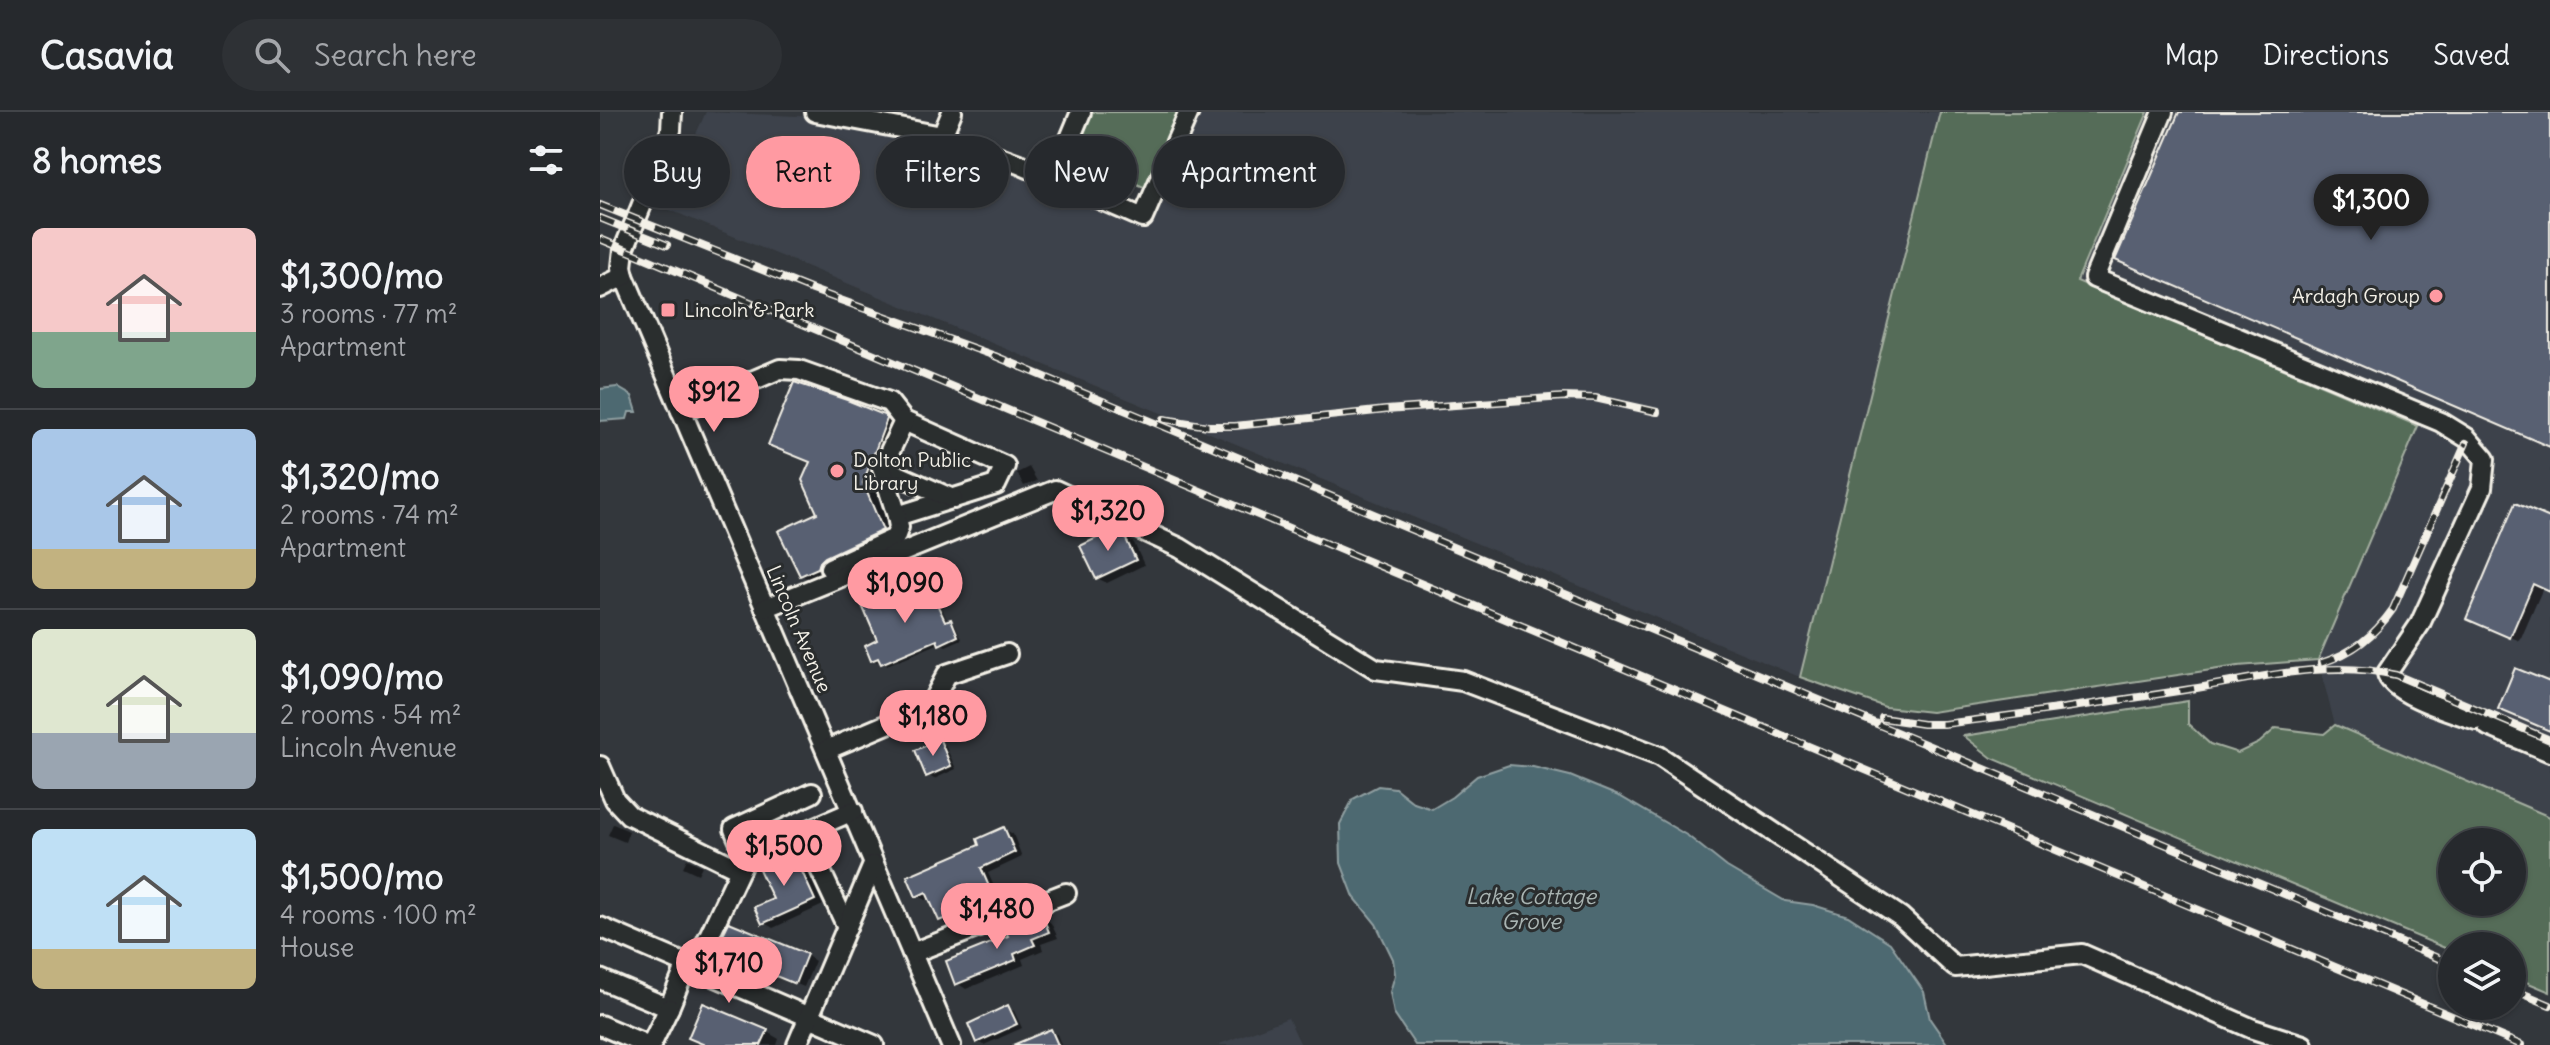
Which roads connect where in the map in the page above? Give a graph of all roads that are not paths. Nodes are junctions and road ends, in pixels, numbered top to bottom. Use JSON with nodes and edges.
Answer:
{"nodes":[{"id":1,"x":672,"y":112,"type":"edge"},
{"id":2,"x":815,"y":112,"type":"edge"},
{"id":3,"x":821,"y":112,"type":"edge"},
{"id":4,"x":952,"y":112,"type":"edge"},
{"id":5,"x":1081,"y":112,"type":"edge"},
{"id":6,"x":1189,"y":112,"type":"edge"},
{"id":7,"x":2163,"y":112,"type":"edge"},
{"id":8,"x":942,"y":136,"type":"joint"},
{"id":9,"x":1071,"y":136,"type":"edge"},
{"id":10,"x":1120,"y":208,"type":"edge"},
{"id":11,"x":624,"y":276,"type":"junction"},
{"id":12,"x":600,"y":288,"type":"edge"},
{"id":13,"x":681,"y":411,"type":"junction"},
{"id":14,"x":904,"y":421,"type":"junction"},
{"id":15,"x":882,"y":468,"type":"junction"},
{"id":16,"x":953,"y":499,"type":"junction"},
{"id":17,"x":897,"y":516,"type":"junction"},
{"id":18,"x":763,"y":602,"type":"junction"},
{"id":19,"x":1007,"y":654,"type":"dead end"},
{"id":20,"x":826,"y":750,"type":"junction"},
{"id":21,"x":2550,"y":752,"type":"edge"},
{"id":22,"x":600,"y":766,"type":"edge"},
{"id":23,"x":812,"y":793,"type":"dead end"},
{"id":24,"x":853,"y":811,"type":"junction"},
{"id":25,"x":803,"y":833,"type":"junction"},
{"id":26,"x":743,"y":863,"type":"junction"},
{"id":27,"x":873,"y":865,"type":"junction"},
{"id":28,"x":1066,"y":893,"type":"dead end"},
{"id":29,"x":600,"y":927,"type":"edge"},
{"id":30,"x":847,"y":927,"type":"junction"},
{"id":31,"x":912,"y":953,"type":"junction"},
{"id":32,"x":690,"y":966,"type":"junction"},
{"id":33,"x":600,"y":979,"type":"edge"},
{"id":34,"x":669,"y":1008,"type":"junction"},
{"id":35,"x":809,"y":1017,"type":"junction"},
{"id":36,"x":600,"y":1025,"type":"edge"},
{"id":37,"x":649,"y":1045,"type":"edge"},
{"id":38,"x":797,"y":1045,"type":"edge"},
{"id":39,"x":874,"y":1045,"type":"edge"},
{"id":40,"x":951,"y":1045,"type":"edge"},
{"id":41,"x":2303,"y":1045,"type":"edge"}],
"edges":[{"from":1,"to":11,"type":"street"},
{"from":2,"to":3,"type":"street"},
{"from":3,"to":8,"type":"street"},
{"from":4,"to":8,"type":"street"},
{"from":5,"to":9,"type":"street"},
{"from":6,"to":10,"type":"street"},
{"from":7,"to":21,"type":"street"},
{"from":11,"to":12,"type":"street"},
{"from":11,"to":13,"type":"street","name":"Lincoln Avenue"},
{"from":13,"to":14,"type":"street"},
{"from":13,"to":18,"type":"street","name":"Lincoln Avenue"},
{"from":14,"to":15,"type":"street"},
{"from":14,"to":16,"type":"street"},
{"from":15,"to":16,"type":"street"},
{"from":15,"to":17,"type":"street"},
{"from":16,"to":17,"type":"street"},
{"from":17,"to":18,"type":"street"},
{"from":18,"to":20,"type":"street","name":"Lincoln Avenue"},
{"from":18,"to":41,"type":"street"},
{"from":19,"to":20,"type":"street"},
{"from":20,"to":24,"type":"street","name":"Lincoln Avenue"},
{"from":22,"to":26,"type":"street"},
{"from":23,"to":26,"type":"street"},
{"from":24,"to":25,"type":"street"},
{"from":24,"to":27,"type":"street","name":"Lincoln Avenue"},
{"from":25,"to":26,"type":"street"},
{"from":25,"to":30,"type":"street"},
{"from":26,"to":32,"type":"street"},
{"from":27,"to":30,"type":"street"},
{"from":27,"to":31,"type":"street","name":"Lincoln Avenue"},
{"from":28,"to":31,"type":"street"},
{"from":29,"to":32,"type":"street"},
{"from":30,"to":35,"type":"street"},
{"from":31,"to":40,"type":"street","name":"Lincoln Avenue"},
{"from":32,"to":34,"type":"street"},
{"from":32,"to":35,"type":"street"},
{"from":33,"to":34,"type":"street"},
{"from":34,"to":37,"type":"street"},
{"from":35,"to":38,"type":"street"},
{"from":35,"to":39,"type":"street"},
{"from":36,"to":37,"type":"street"}]}
